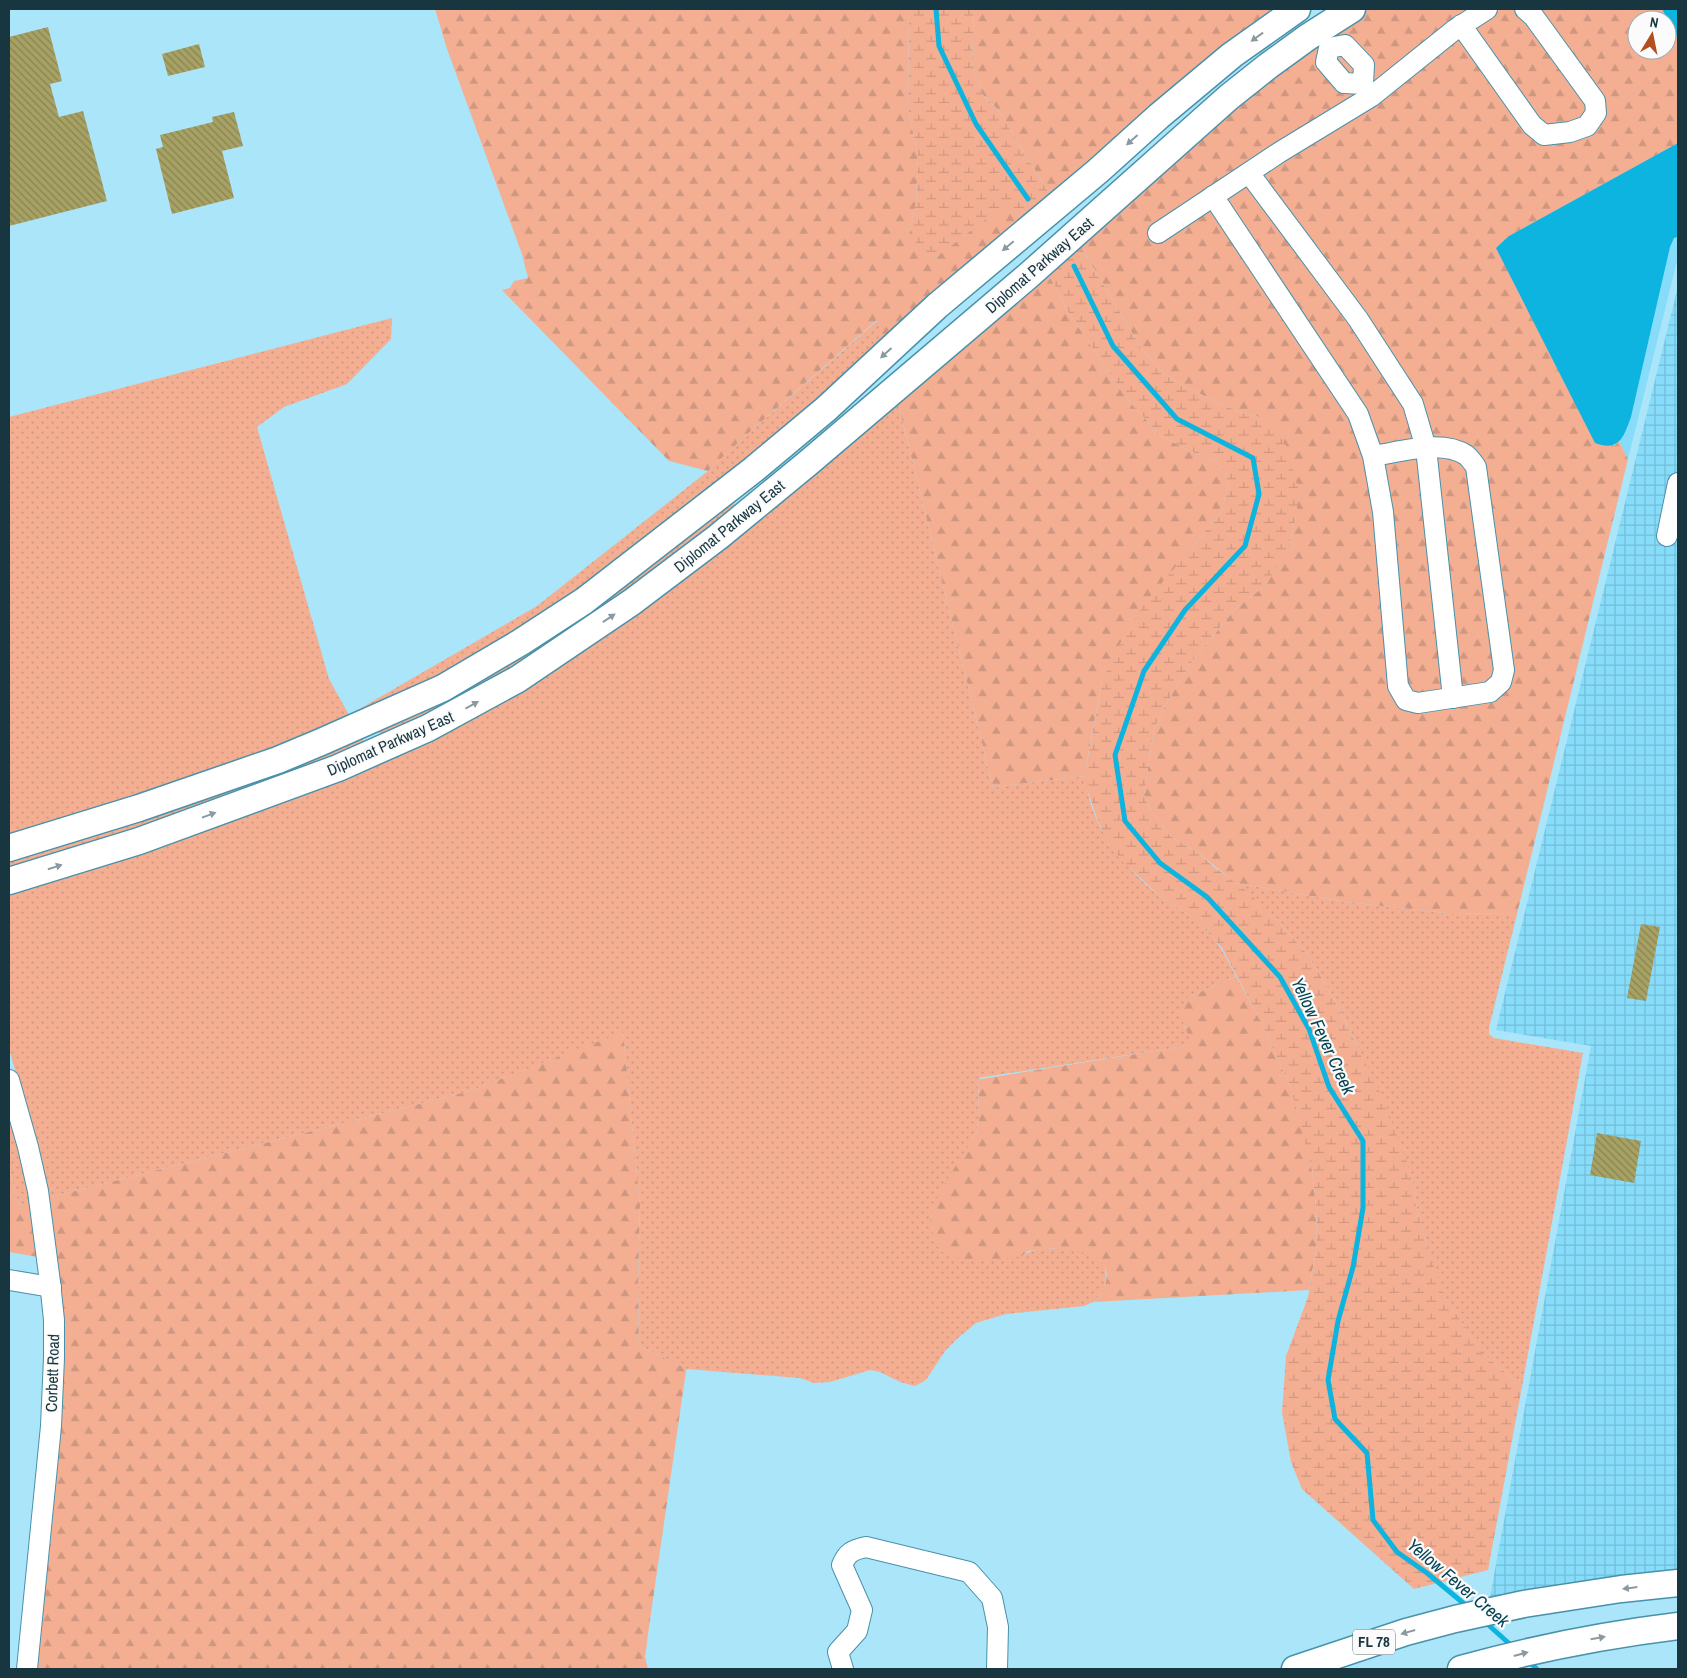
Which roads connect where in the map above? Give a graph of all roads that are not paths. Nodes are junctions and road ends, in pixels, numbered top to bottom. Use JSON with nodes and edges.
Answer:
{"nodes":[{"id":1,"x":1298,"y":9,"type":"edge"},
{"id":2,"x":1352,"y":9,"type":"edge"},
{"id":3,"x":1487,"y":9,"type":"edge"},
{"id":4,"x":1525,"y":9,"type":"edge"},
{"id":5,"x":1462,"y":25,"type":"junction"},
{"id":6,"x":1323,"y":40,"type":"junction"},
{"id":7,"x":1368,"y":90,"type":"junction"},
{"id":8,"x":1249,"y":173,"type":"junction"},
{"id":9,"x":1213,"y":196,"type":"junction"},
{"id":10,"x":1158,"y":233,"type":"dead end"},
{"id":11,"x":1426,"y":448,"type":"junction"},
{"id":12,"x":1373,"y":456,"type":"junction"},
{"id":13,"x":740,"y":480,"type":"junction"},
{"id":14,"x":1678,"y":491,"type":"edge"},
{"id":15,"x":759,"y":503,"type":"junction"},
{"id":16,"x":1667,"y":536,"type":"dead end"},
{"id":17,"x":1453,"y":698,"type":"junction"},
{"id":18,"x":366,"y":723,"type":"junction"},
{"id":19,"x":377,"y":751,"type":"junction"},
{"id":20,"x":9,"y":848,"type":"edge"},
{"id":21,"x":9,"y":881,"type":"edge"},
{"id":22,"x":9,"y":1080,"type":"edge"},
{"id":23,"x":9,"y":1280,"type":"edge"},
{"id":24,"x":51,"y":1287,"type":"junction"},
{"id":25,"x":1678,"y":1583,"type":"edge"},
{"id":26,"x":1678,"y":1626,"type":"edge"},
{"id":27,"x":27,"y":1669,"type":"edge"},
{"id":28,"x":843,"y":1669,"type":"edge"},
{"id":29,"x":997,"y":1669,"type":"edge"},
{"id":30,"x":1295,"y":1669,"type":"edge"},
{"id":31,"x":1461,"y":1669,"type":"edge"}],
"edges":[{"from":1,"to":6,"type":"main road"},
{"from":1,"to":13,"type":"main road","name":"Diplomat Parkway East","one_way":true},
{"from":2,"to":6,"type":"main road","name":"Diplomat Parkway East"},
{"from":3,"to":5,"type":"street"},
{"from":4,"to":5,"type":"street"},
{"from":5,"to":7,"type":"street"},
{"from":6,"to":7,"type":"street"},
{"from":6,"to":15,"type":"main road","name":"Diplomat Parkway East"},
{"from":7,"to":8,"type":"street"},
{"from":8,"to":9,"type":"street"},
{"from":8,"to":11,"type":"street"},
{"from":9,"to":10,"type":"street"},
{"from":9,"to":12,"type":"street"},
{"from":11,"to":12,"type":"street"},
{"from":11,"to":17,"type":"street"},
{"from":11,"to":17,"type":"street"},
{"from":12,"to":17,"type":"street"},
{"from":13,"to":15,"type":"main road"},
{"from":13,"to":18,"type":"main road","name":"Diplomat Parkway East"},
{"from":14,"to":16,"type":"street"},
{"from":19,"to":15,"type":"main road","name":"Diplomat Parkway East","one_way":true},
{"from":18,"to":19,"type":"main road"},
{"from":18,"to":20,"type":"main road","name":"Diplomat Parkway East"},
{"from":21,"to":19,"type":"main road","name":"Diplomat Parkway East","one_way":true},
{"from":22,"to":24,"type":"street","name":"Corbett Road"},
{"from":23,"to":24,"type":"street"},
{"from":24,"to":27,"type":"street","name":"Corbett Road"},
{"from":25,"to":30,"type":"main road","number":"FL 78","one_way":true},
{"from":31,"to":26,"type":"main road","one_way":true},
{"from":28,"to":29,"type":"street"}]}
